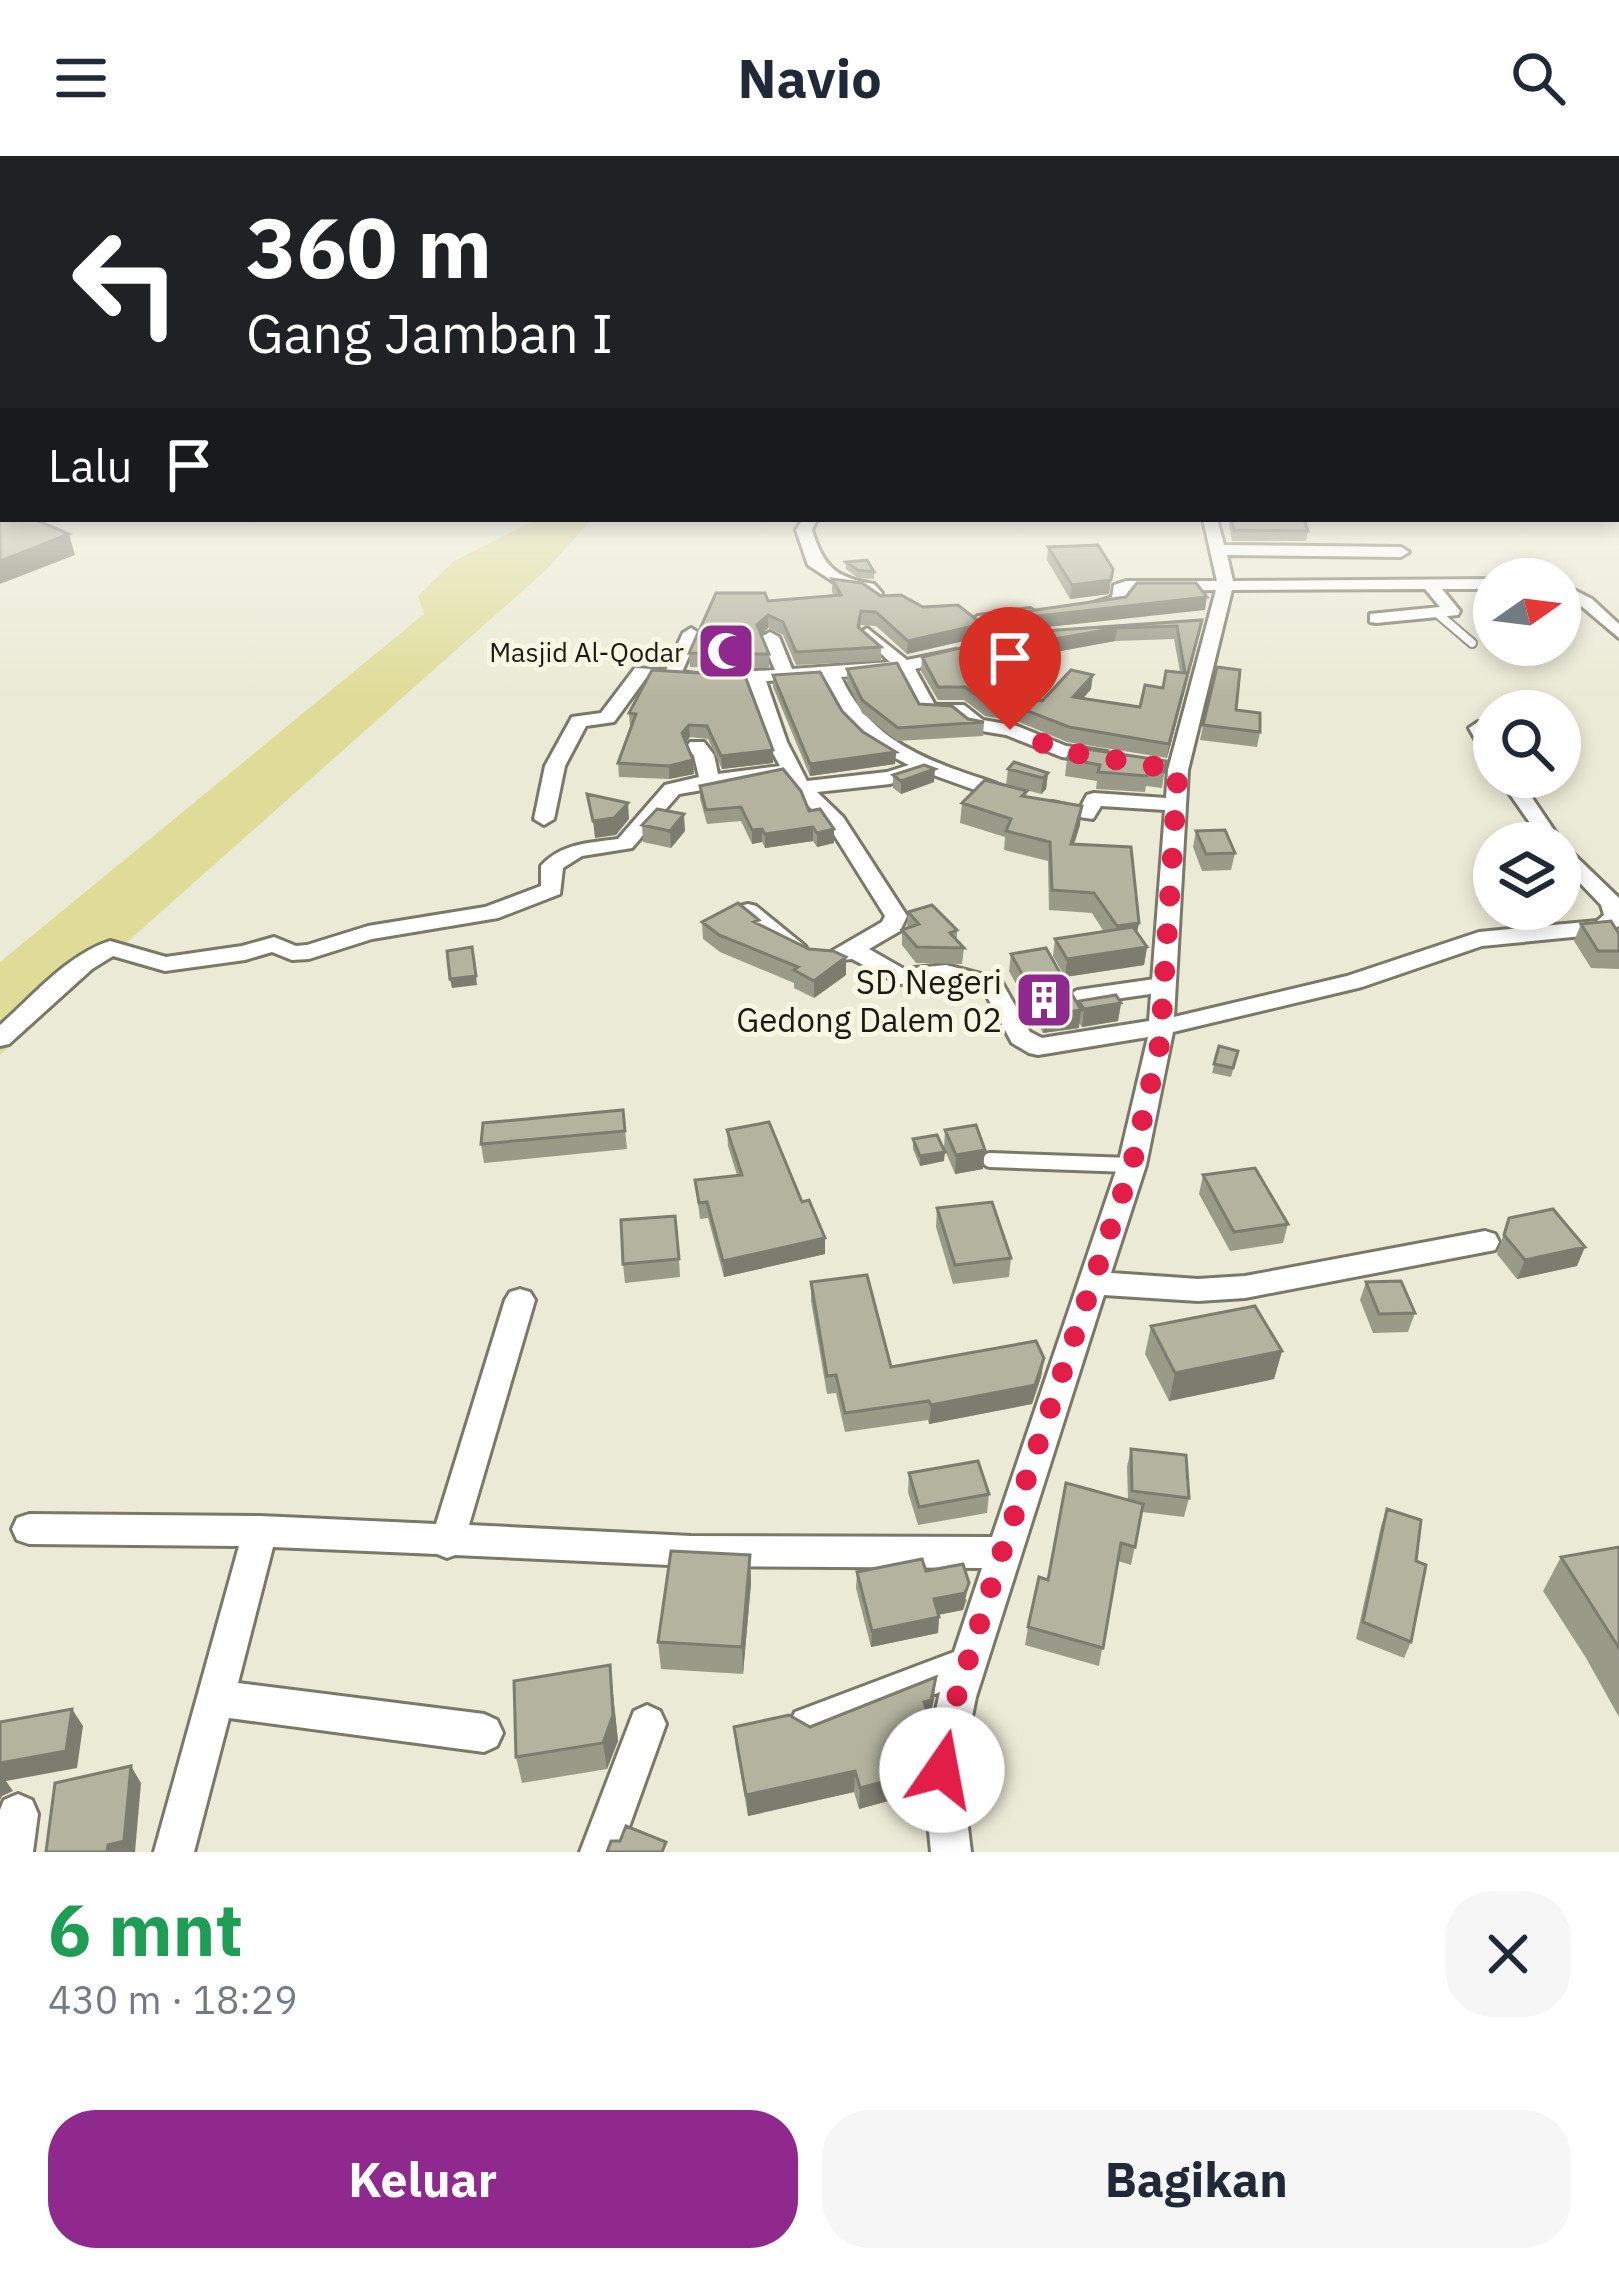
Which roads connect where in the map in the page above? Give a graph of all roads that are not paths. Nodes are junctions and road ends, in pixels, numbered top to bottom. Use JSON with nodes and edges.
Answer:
{"nodes":[{"id":1,"x":807,"y":539,"type":"edge"},
{"id":2,"x":1215,"y":539,"type":"edge"},
{"id":3,"x":1217,"y":550,"type":"junction"},
{"id":4,"x":1401,"y":552,"type":"dead end"},
{"id":5,"x":1226,"y":583,"type":"junction"},
{"id":6,"x":1428,"y":583,"type":"junction"},
{"id":7,"x":1473,"y":584,"type":"edge"},
{"id":8,"x":897,"y":599,"type":"edge"},
{"id":9,"x":1581,"y":599,"type":"edge"},
{"id":10,"x":1083,"y":607,"type":"edge"},
{"id":11,"x":963,"y":610,"type":"edge"},
{"id":12,"x":1041,"y":613,"type":"edge"},
{"id":13,"x":1438,"y":614,"type":"junction"},
{"id":14,"x":1376,"y":618,"type":"dead end"},
{"id":15,"x":978,"y":621,"type":"junction"},
{"id":16,"x":691,"y":633,"type":"dead end"},
{"id":17,"x":867,"y":633,"type":"edge"},
{"id":18,"x":1619,"y":633,"type":"edge"},
{"id":19,"x":770,"y":637,"type":"dead end"},
{"id":20,"x":999,"y":642,"type":"edge"},
{"id":21,"x":1472,"y":643,"type":"dead end"},
{"id":22,"x":968,"y":649,"type":"edge"},
{"id":23,"x":904,"y":668,"type":"junction"},
{"id":24,"x":786,"y":675,"type":"junction"},
{"id":25,"x":831,"y":675,"type":"junction"},
{"id":26,"x":672,"y":676,"type":"junction"},
{"id":27,"x":756,"y":676,"type":"junction"},
{"id":28,"x":697,"y":746,"type":"dead end"},
{"id":29,"x":1114,"y":762,"type":"edge"},
{"id":30,"x":924,"y":766,"type":"junction"},
{"id":31,"x":796,"y":779,"type":"junction"},
{"id":32,"x":710,"y":782,"type":"junction"},
{"id":33,"x":1174,"y":805,"type":"junction"},
{"id":34,"x":544,"y":818,"type":"dead end"},
{"id":35,"x":1581,"y":871,"type":"edge"},
{"id":36,"x":748,"y":911,"type":"edge"},
{"id":37,"x":1581,"y":929,"type":"edge"},
{"id":38,"x":1572,"y":930,"type":"edge"},
{"id":39,"x":852,"y":950,"type":"junction"},
{"id":40,"x":1163,"y":986,"type":"junction"},
{"id":41,"x":1079,"y":997,"type":"edge"},
{"id":42,"x":1163,"y":1027,"type":"junction"},
{"id":43,"x":0,"y":1038,"type":"edge"},
{"id":44,"x":990,"y":1160,"type":"edge"},
{"id":45,"x":1132,"y":1165,"type":"junction"},
{"id":46,"x":1485,"y":1242,"type":"dead end"},
{"id":47,"x":1091,"y":1283,"type":"junction"},
{"id":48,"x":520,"y":1300,"type":"dead end"},
{"id":49,"x":29,"y":1529,"type":"dead end"},
{"id":50,"x":260,"y":1531,"type":"junction"},
{"id":51,"x":447,"y":1543,"type":"junction"},
{"id":52,"x":1002,"y":1552,"type":"junction"},
{"id":53,"x":968,"y":1664,"type":"junction"},
{"id":54,"x":213,"y":1698,"type":"junction"},
{"id":55,"x":647,"y":1724,"type":"dead end"},
{"id":56,"x":808,"y":1725,"type":"edge"},
{"id":57,"x":484,"y":1732,"type":"dead end"},
{"id":58,"x":174,"y":1852,"type":"edge"},
{"id":59,"x":600,"y":1852,"type":"edge"},
{"id":60,"x":951,"y":1852,"type":"edge"}],
"edges":[{"from":1,"to":8,"type":"street"},
{"from":2,"to":3,"type":"street"},
{"from":3,"to":4,"type":"street"},
{"from":3,"to":5,"type":"street"},
{"from":5,"to":6,"type":"street"},
{"from":5,"to":10,"type":"street"},
{"from":5,"to":33,"type":"street"},
{"from":6,"to":7,"type":"street"},
{"from":6,"to":13,"type":"street"},
{"from":9,"to":18,"type":"street"},
{"from":11,"to":15,"type":"street"},
{"from":12,"to":15,"type":"street"},
{"from":13,"to":14,"type":"street"},
{"from":13,"to":21,"type":"lane"},
{"from":15,"to":20,"type":"street"},
{"from":16,"to":26,"type":"street"},
{"from":17,"to":23,"type":"street"},
{"from":19,"to":24,"type":"street"},
{"from":22,"to":23,"type":"street"},
{"from":23,"to":25,"type":"street"},
{"from":23,"to":29,"type":"street"},
{"from":24,"to":25,"type":"street"},
{"from":24,"to":27,"type":"street"},
{"from":25,"to":30,"type":"street"},
{"from":26,"to":27,"type":"street"},
{"from":26,"to":34,"type":"street"},
{"from":27,"to":31,"type":"street"},
{"from":28,"to":32,"type":"street"},
{"from":30,"to":31,"type":"street"},
{"from":30,"to":33,"type":"street"},
{"from":31,"to":32,"type":"street"},
{"from":31,"to":39,"type":"street"},
{"from":32,"to":43,"type":"street"},
{"from":33,"to":40,"type":"street"},
{"from":35,"to":37,"type":"street"},
{"from":36,"to":39,"type":"street"},
{"from":38,"to":42,"type":"street"},
{"from":39,"to":42,"type":"street"},
{"from":40,"to":41,"type":"lane"},
{"from":40,"to":42,"type":"street"},
{"from":42,"to":45,"type":"street"},
{"from":44,"to":45,"type":"lane"},
{"from":45,"to":47,"type":"street"},
{"from":46,"to":47,"type":"street"},
{"from":47,"to":52,"type":"street"},
{"from":48,"to":51,"type":"street"},
{"from":49,"to":50,"type":"street"},
{"from":50,"to":51,"type":"street"},
{"from":50,"to":54,"type":"street"},
{"from":51,"to":52,"type":"street"},
{"from":52,"to":53,"type":"street"},
{"from":53,"to":56,"type":"street"},
{"from":53,"to":60,"type":"street"},
{"from":54,"to":57,"type":"street"},
{"from":54,"to":58,"type":"street"},
{"from":55,"to":59,"type":"street"}]}
